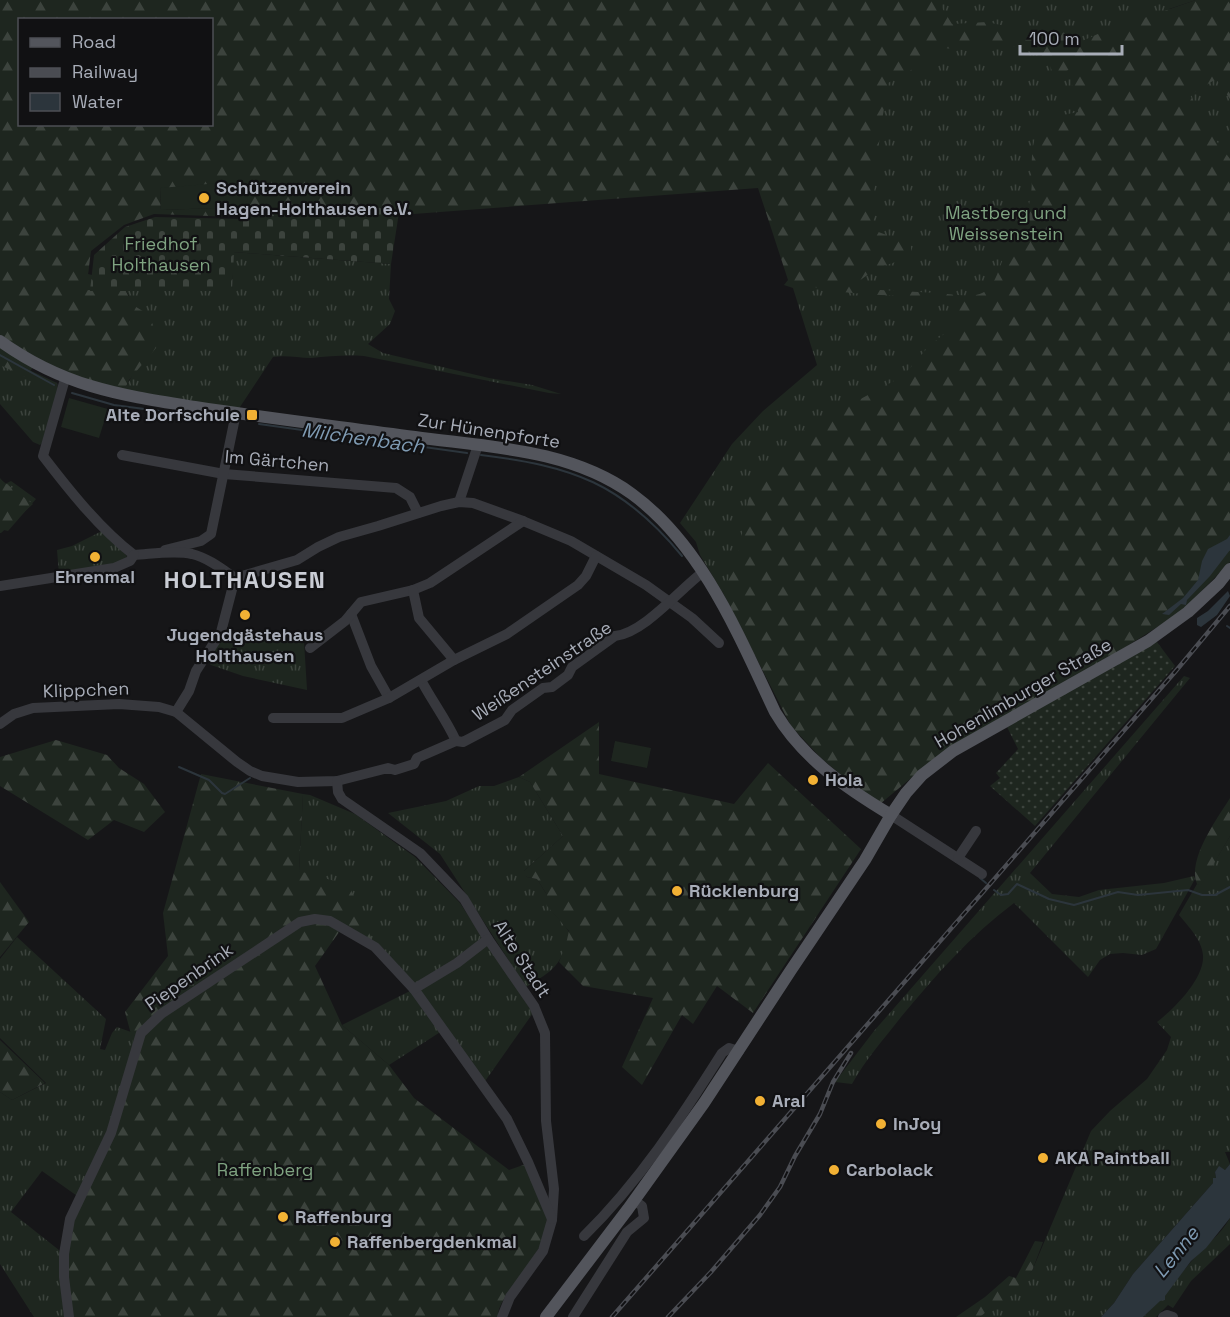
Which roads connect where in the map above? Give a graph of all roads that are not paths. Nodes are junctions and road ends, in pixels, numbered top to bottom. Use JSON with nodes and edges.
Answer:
{"nodes":[{"id":1,"x":0,"y":342,"type":"edge"},
{"id":2,"x":65,"y":379,"type":"junction"},
{"id":3,"x":236,"y":413,"type":"junction"},
{"id":4,"x":478,"y":445,"type":"junction"},
{"id":5,"x":122,"y":455,"type":"dead end"},
{"id":6,"x":224,"y":474,"type":"junction"},
{"id":7,"x":459,"y":502,"type":"junction"},
{"id":8,"x":418,"y":513,"type":"junction"},
{"id":9,"x":523,"y":521,"type":"junction"},
{"id":10,"x":161,"y":553,"type":"junction"},
{"id":11,"x":134,"y":555,"type":"junction"},
{"id":12,"x":596,"y":556,"type":"junction"},
{"id":13,"x":1230,"y":569,"type":"edge"},
{"id":14,"x":703,"y":572,"type":"junction"},
{"id":15,"x":235,"y":578,"type":"junction"},
{"id":16,"x":0,"y":586,"type":"edge"},
{"id":17,"x":413,"y":590,"type":"junction"},
{"id":18,"x":670,"y":602,"type":"junction"},
{"id":19,"x":351,"y":614,"type":"junction"},
{"id":20,"x":719,"y":643,"type":"dead end"},
{"id":21,"x":310,"y":648,"type":"dead end"},
{"id":22,"x":454,"y":660,"type":"junction"},
{"id":23,"x":421,"y":680,"type":"junction"},
{"id":24,"x":389,"y":698,"type":"junction"},
{"id":25,"x":176,"y":712,"type":"junction"},
{"id":26,"x":273,"y":718,"type":"dead end"},
{"id":27,"x":0,"y":724,"type":"edge"},
{"id":28,"x":456,"y":741,"type":"junction"},
{"id":29,"x":281,"y":780,"type":"joint"},
{"id":30,"x":338,"y":781,"type":"junction"},
{"id":31,"x":891,"y":815,"type":"junction"},
{"id":32,"x":976,"y":831,"type":"dead end"},
{"id":33,"x":958,"y":858,"type":"junction"},
{"id":34,"x":982,"y":873,"type":"dead end"},
{"id":35,"x":488,"y":939,"type":"junction"},
{"id":36,"x":414,"y":989,"type":"junction"},
{"id":37,"x":739,"y":1051,"type":"junction"},
{"id":38,"x":635,"y":1201,"type":"junction"},
{"id":39,"x":552,"y":1220,"type":"junction"},
{"id":40,"x":584,"y":1236,"type":"dead end"},
{"id":41,"x":504,"y":1315,"type":"edge"},
{"id":42,"x":69,"y":1317,"type":"edge"},
{"id":43,"x":546,"y":1317,"type":"edge"},
{"id":44,"x":573,"y":1317,"type":"edge"},
{"id":45,"x":1163,"y":1317,"type":"edge"},
{"id":46,"x":1173,"y":1317,"type":"edge"}],
"edges":[{"from":1,"to":2,"type":"main road","name":"Zur Hünenpforte"},
{"from":2,"to":3,"type":"main road","name":"Zur Hünenpforte"},
{"from":2,"to":11,"type":"street"},
{"from":3,"to":4,"type":"main road","name":"Zur Hünenpforte"},
{"from":3,"to":6,"type":"street"},
{"from":4,"to":7,"type":"street"},
{"from":4,"to":14,"type":"main road","name":"Zur Hünenpforte"},
{"from":5,"to":6,"type":"street","name":"Im Gärtchen"},
{"from":6,"to":8,"type":"street","name":"Im Gärtchen"},
{"from":6,"to":10,"type":"street"},
{"from":7,"to":8,"type":"street"},
{"from":7,"to":9,"type":"street"},
{"from":8,"to":15,"type":"street"},
{"from":9,"to":12,"type":"street"},
{"from":9,"to":17,"type":"street"},
{"from":10,"to":11,"type":"street"},
{"from":10,"to":15,"type":"street"},
{"from":11,"to":16,"type":"street"},
{"from":12,"to":18,"type":"street"},
{"from":12,"to":22,"type":"street"},
{"from":13,"to":31,"type":"main road","name":"Hohenlimburger Straße"},
{"from":14,"to":18,"type":"street","name":"Weißensteinstraße"},
{"from":14,"to":31,"type":"main road","name":"Zur Hünenpforte"},
{"from":15,"to":25,"type":"street"},
{"from":17,"to":19,"type":"street"},
{"from":17,"to":22,"type":"street"},
{"from":18,"to":20,"type":"street"},
{"from":18,"to":28,"type":"street","name":"Weißensteinstraße"},
{"from":19,"to":21,"type":"street"},
{"from":19,"to":24,"type":"street"},
{"from":22,"to":23,"type":"street"},
{"from":23,"to":24,"type":"street"},
{"from":23,"to":28,"type":"street"},
{"from":24,"to":26,"type":"street"},
{"from":25,"to":27,"type":"street","name":"Klippchen"},
{"from":25,"to":29,"type":"street","name":"Klippchen"},
{"from":28,"to":30,"type":"street","name":"Weißensteinstraße"},
{"from":29,"to":30,"type":"street","name":"Weißensteinstraße"},
{"from":30,"to":35,"type":"street","name":"Alte Stadt"},
{"from":31,"to":33,"type":"street"},
{"from":31,"to":37,"type":"main road","name":"Hohenlimburger Straße"},
{"from":32,"to":33,"type":"street"},
{"from":33,"to":34,"type":"street"},
{"from":35,"to":36,"type":"street"},
{"from":35,"to":39,"type":"street","name":"Alte Stadt"},
{"from":36,"to":39,"type":"street","name":"Piepenbrink"},
{"from":36,"to":42,"type":"street","name":"Piepenbrink"},
{"from":37,"to":38,"type":"main road","name":"Hohenlimburger Straße"},
{"from":37,"to":40,"type":"street"},
{"from":38,"to":43,"type":"main road","name":"Hohenlimburger Straße"},
{"from":38,"to":44,"type":"street"},
{"from":39,"to":41,"type":"street","name":"Alte Stadt"},
{"from":45,"to":46,"type":"street"}]}
